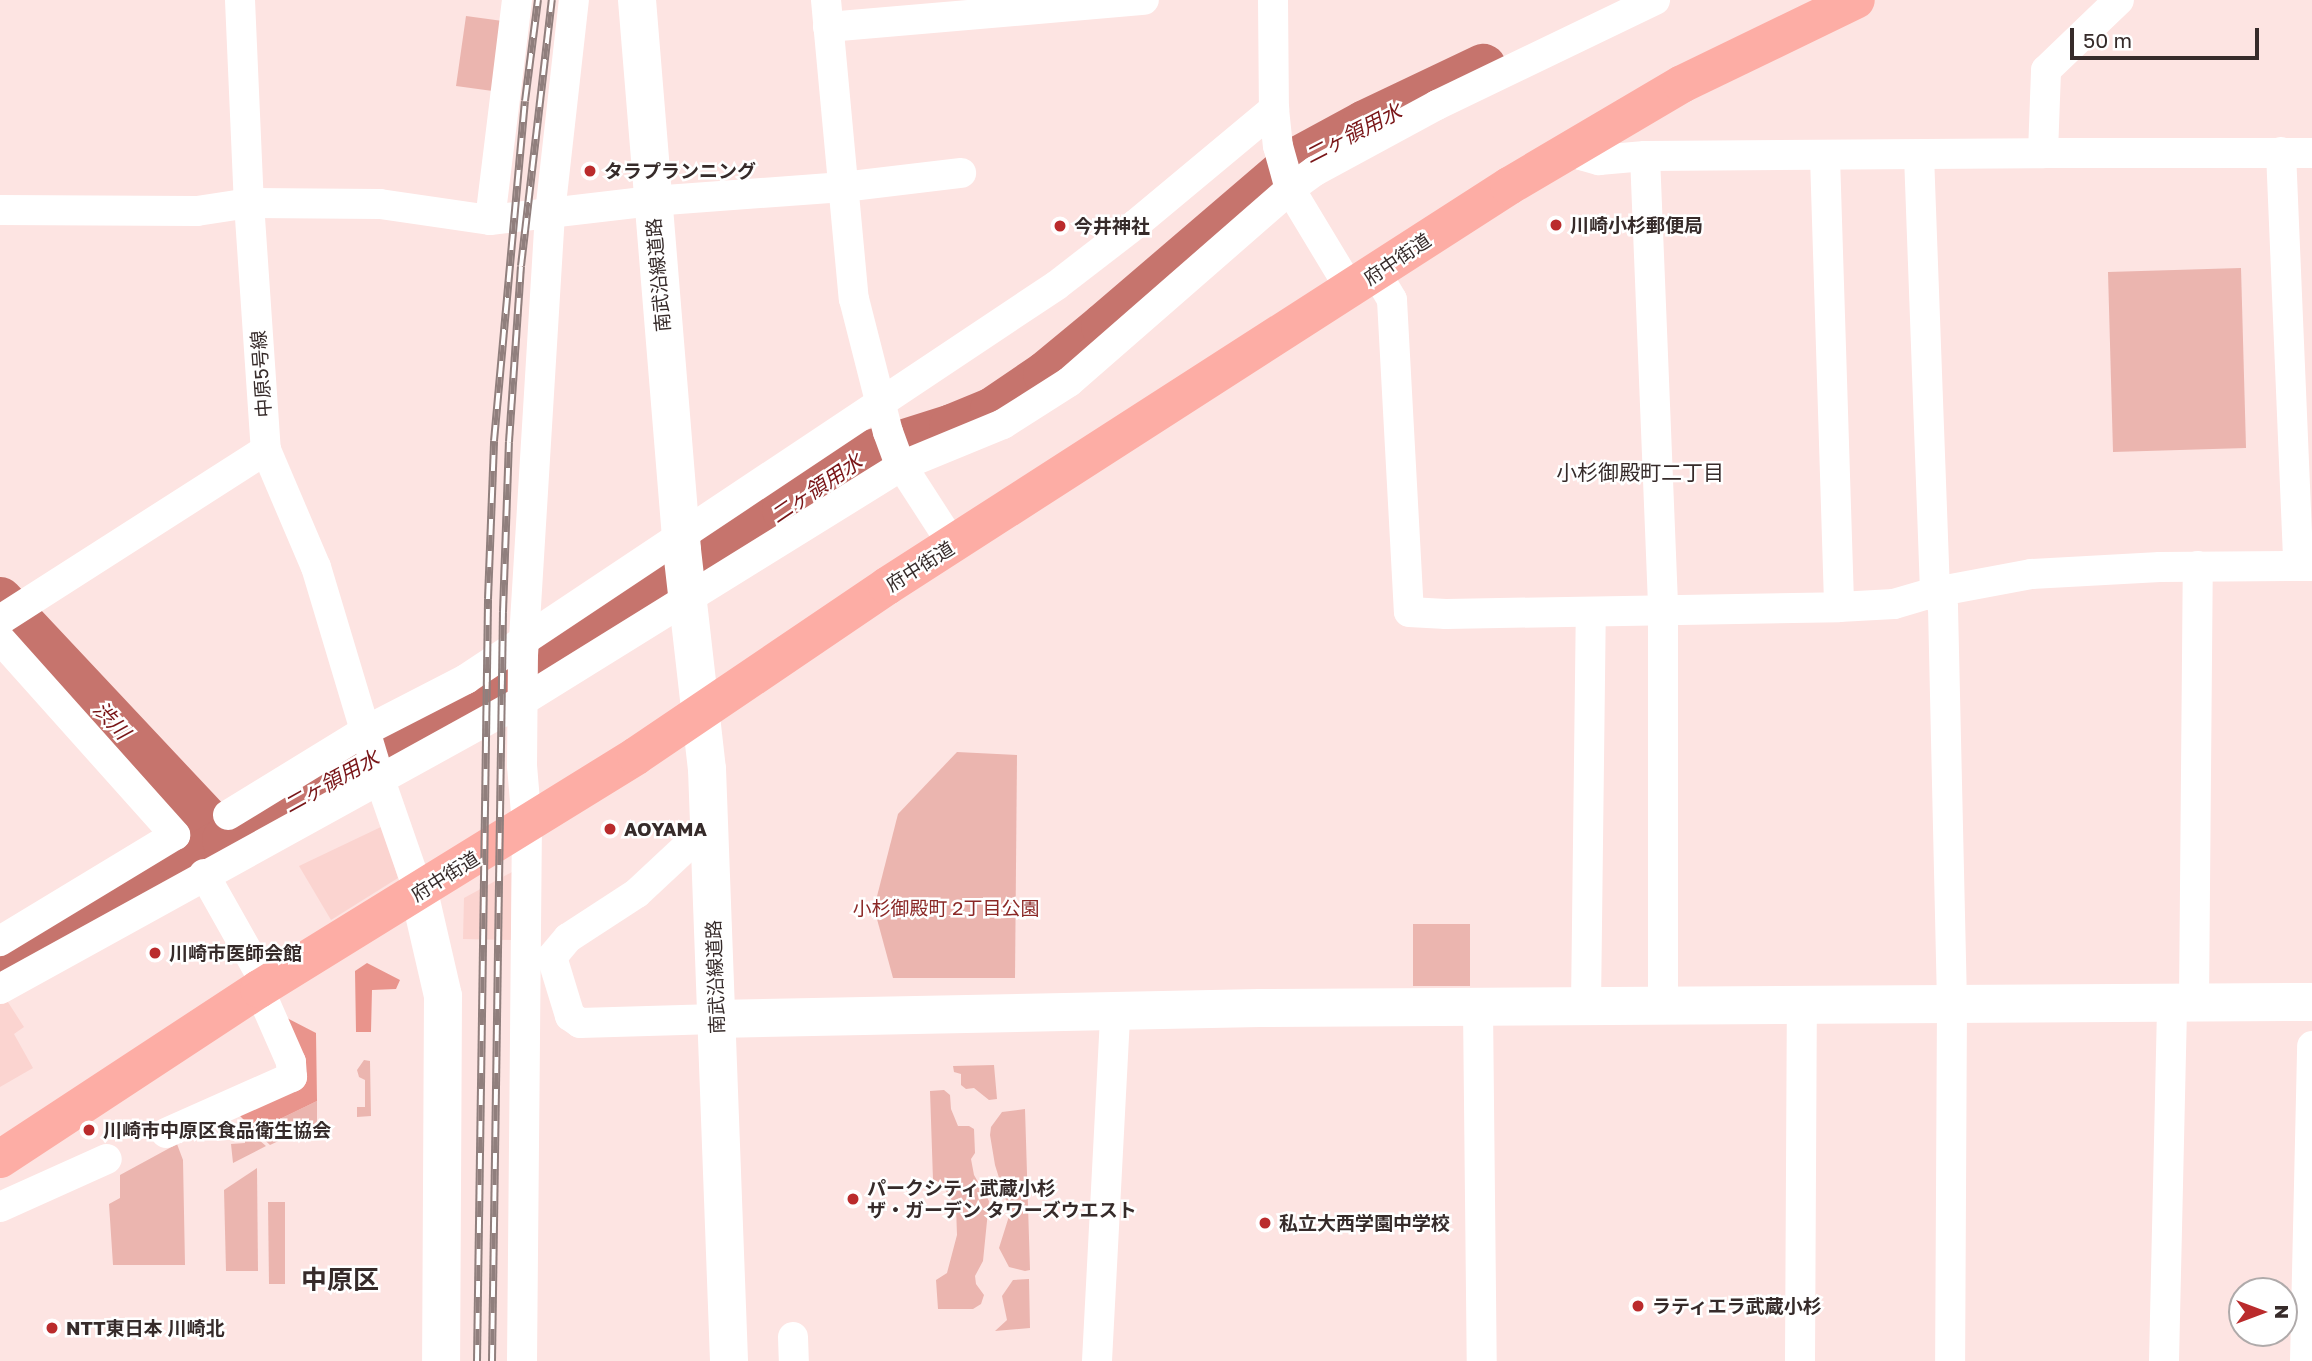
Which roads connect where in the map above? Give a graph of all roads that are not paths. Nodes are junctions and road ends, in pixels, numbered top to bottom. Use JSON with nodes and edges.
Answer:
{"nodes":[{"id":1,"x":240,"y":0,"type":"edge"},
{"id":2,"x":517,"y":0,"type":"edge"},
{"id":3,"x":573,"y":0,"type":"edge"},
{"id":4,"x":637,"y":0,"type":"edge"},
{"id":5,"x":1144,"y":0,"type":"edge"},
{"id":6,"x":1273,"y":0,"type":"edge"},
{"id":7,"x":1655,"y":0,"type":"edge"},
{"id":8,"x":1856,"y":0,"type":"edge"},
{"id":9,"x":2119,"y":0,"type":"edge"},
{"id":10,"x":827,"y":14,"type":"edge"},
{"id":11,"x":1274,"y":109,"type":"junction"},
{"id":12,"x":1576,"y":148,"type":"junction"},
{"id":13,"x":2281,"y":152,"type":"junction"},
{"id":14,"x":2043,"y":153,"type":"junction"},
{"id":15,"x":2312,"y":153,"type":"edge"},
{"id":16,"x":1919,"y":155,"type":"junction"},
{"id":17,"x":1645,"y":156,"type":"junction"},
{"id":18,"x":1825,"y":157,"type":"junction"},
{"id":19,"x":961,"y":173,"type":"dead end"},
{"id":20,"x":843,"y":187,"type":"junction"},
{"id":21,"x":1290,"y":189,"type":"junction"},
{"id":22,"x":652,"y":201,"type":"junction"},
{"id":23,"x":249,"y":203,"type":"junction"},
{"id":24,"x":0,"y":210,"type":"edge"},
{"id":25,"x":550,"y":213,"type":"junction"},
{"id":26,"x":490,"y":220,"type":"junction"},
{"id":27,"x":1364,"y":282,"type":"junction"},
{"id":28,"x":881,"y":401,"type":"junction"},
{"id":29,"x":266,"y":450,"type":"junction"},
{"id":30,"x":900,"y":463,"type":"junction"},
{"id":31,"x":682,"y":543,"type":"junction"},
{"id":32,"x":953,"y":545,"type":"junction"},
{"id":33,"x":2198,"y":566,"type":"junction"},
{"id":34,"x":2305,"y":566,"type":"edge"},
{"id":35,"x":1935,"y":592,"type":"junction"},
{"id":36,"x":687,"y":597,"type":"junction"},
{"id":37,"x":1839,"y":607,"type":"junction"},
{"id":38,"x":1663,"y":609,"type":"junction"},
{"id":39,"x":1591,"y":612,"type":"junction"},
{"id":40,"x":0,"y":620,"type":"edge"},
{"id":41,"x":0,"y":639,"type":"edge"},
{"id":42,"x":523,"y":648,"type":"junction"},
{"id":43,"x":523,"y":694,"type":"junction"},
{"id":44,"x":699,"y":711,"type":"junction"},
{"id":45,"x":365,"y":731,"type":"junction"},
{"id":46,"x":380,"y":780,"type":"junction"},
{"id":47,"x":228,"y":816,"type":"dead end"},
{"id":48,"x":527,"y":825,"type":"junction"},
{"id":49,"x":710,"y":825,"type":"junction"},
{"id":50,"x":204,"y":874,"type":"junction"},
{"id":51,"x":419,"y":892,"type":"junction"},
{"id":52,"x":0,"y":941,"type":"edge"},
{"id":53,"x":263,"y":987,"type":"junction"},
{"id":54,"x":0,"y":989,"type":"edge"},
{"id":55,"x":1952,"y":1002,"type":"junction"},
{"id":56,"x":1663,"y":1003,"type":"junction"},
{"id":57,"x":1802,"y":1003,"type":"junction"},
{"id":58,"x":2183,"y":1003,"type":"junction"},
{"id":59,"x":2312,"y":1003,"type":"edge"},
{"id":60,"x":1586,"y":1006,"type":"junction"},
{"id":61,"x":1478,"y":1007,"type":"junction"},
{"id":62,"x":1115,"y":1012,"type":"junction"},
{"id":63,"x":716,"y":1019,"type":"junction"},
{"id":64,"x":2312,"y":1046,"type":"edge"},
{"id":65,"x":166,"y":1133,"type":"dead end"},
{"id":66,"x":0,"y":1158,"type":"edge"},
{"id":67,"x":107,"y":1159,"type":"dead end"},
{"id":68,"x":0,"y":1207,"type":"edge"},
{"id":69,"x":441,"y":1361,"type":"edge"},
{"id":70,"x":522,"y":1361,"type":"edge"},
{"id":71,"x":729,"y":1361,"type":"edge"},
{"id":72,"x":1097,"y":1361,"type":"edge"},
{"id":73,"x":1482,"y":1361,"type":"edge"},
{"id":74,"x":1800,"y":1361,"type":"edge"},
{"id":75,"x":1950,"y":1361,"type":"edge"},
{"id":76,"x":2164,"y":1361,"type":"edge"},
{"id":77,"x":2305,"y":1361,"type":"edge"}],
"edges":[{"from":1,"to":23,"type":"street","name":"中原5号線"},
{"from":2,"to":26,"type":"street"},
{"from":3,"to":25,"type":"street"},
{"from":4,"to":22,"type":"street","name":"南武沿線道路"},
{"from":5,"to":10,"type":"street"},
{"from":6,"to":11,"type":"street"},
{"from":7,"to":21,"type":"street"},
{"from":8,"to":12,"type":"highway","name":"府中街道"},
{"from":9,"to":14,"type":"street"},
{"from":10,"to":20,"type":"street"},
{"from":11,"to":21,"type":"street"},
{"from":11,"to":28,"type":"street"},
{"from":12,"to":17,"type":"street"},
{"from":12,"to":27,"type":"highway","name":"府中街道"},
{"from":13,"to":14,"type":"street"},
{"from":13,"to":15,"type":"street"},
{"from":13,"to":34,"type":"street"},
{"from":14,"to":16,"type":"street"},
{"from":16,"to":18,"type":"street"},
{"from":16,"to":35,"type":"street"},
{"from":17,"to":18,"type":"street"},
{"from":17,"to":38,"type":"street"},
{"from":18,"to":37,"type":"street"},
{"from":19,"to":20,"type":"street"},
{"from":20,"to":22,"type":"street"},
{"from":20,"to":28,"type":"street"},
{"from":21,"to":27,"type":"street"},
{"from":21,"to":30,"type":"street"},
{"from":22,"to":25,"type":"street"},
{"from":22,"to":31,"type":"street","name":"南武沿線道路"},
{"from":23,"to":24,"type":"street"},
{"from":23,"to":26,"type":"street"},
{"from":23,"to":29,"type":"street","name":"中原5号線"},
{"from":25,"to":26,"type":"street"},
{"from":25,"to":42,"type":"street"},
{"from":27,"to":32,"type":"highway","name":"府中街道"},
{"from":27,"to":39,"type":"street"},
{"from":28,"to":30,"type":"street"},
{"from":28,"to":31,"type":"street"},
{"from":29,"to":40,"type":"street"},
{"from":29,"to":45,"type":"street","name":"中原5号線"},
{"from":30,"to":32,"type":"street"},
{"from":30,"to":36,"type":"street"},
{"from":31,"to":36,"type":"street","name":"南武沿線道路"},
{"from":31,"to":42,"type":"street"},
{"from":32,"to":44,"type":"highway","name":"府中街道"},
{"from":33,"to":34,"type":"street"},
{"from":33,"to":35,"type":"street"},
{"from":33,"to":58,"type":"street"},
{"from":35,"to":37,"type":"street"},
{"from":35,"to":55,"type":"street"},
{"from":36,"to":43,"type":"street"},
{"from":36,"to":44,"type":"street","name":"南武沿線道路"},
{"from":37,"to":38,"type":"street"},
{"from":38,"to":39,"type":"street"},
{"from":38,"to":56,"type":"street"},
{"from":39,"to":60,"type":"street"},
{"from":41,"to":52,"type":"street"},
{"from":42,"to":43,"type":"street"},
{"from":42,"to":45,"type":"street"},
{"from":43,"to":46,"type":"street"},
{"from":43,"to":48,"type":"street"},
{"from":44,"to":48,"type":"highway","name":"府中街道"},
{"from":44,"to":49,"type":"street","name":"南武沿線道路"},
{"from":45,"to":46,"type":"street","name":"中原5号線"},
{"from":45,"to":47,"type":"street"},
{"from":46,"to":50,"type":"street"},
{"from":46,"to":51,"type":"street","name":"中原5号線"},
{"from":48,"to":51,"type":"highway","name":"府中街道"},
{"from":48,"to":70,"type":"street"},
{"from":49,"to":63,"type":"street","name":"南武沿線道路"},
{"from":49,"to":63,"type":"street"},
{"from":50,"to":53,"type":"street"},
{"from":50,"to":54,"type":"street"},
{"from":51,"to":53,"type":"highway","name":"府中街道"},
{"from":51,"to":69,"type":"street"},
{"from":53,"to":65,"type":"street"},
{"from":53,"to":66,"type":"highway","name":"府中街道"},
{"from":55,"to":57,"type":"street"},
{"from":55,"to":58,"type":"street"},
{"from":55,"to":75,"type":"street"},
{"from":56,"to":57,"type":"street"},
{"from":56,"to":60,"type":"street"},
{"from":57,"to":74,"type":"street"},
{"from":58,"to":59,"type":"street"},
{"from":58,"to":76,"type":"street"},
{"from":60,"to":61,"type":"street"},
{"from":61,"to":62,"type":"street"},
{"from":61,"to":73,"type":"street"},
{"from":62,"to":63,"type":"street"},
{"from":62,"to":72,"type":"street"},
{"from":63,"to":71,"type":"street","name":"南武沿線道路"},
{"from":64,"to":77,"type":"street"},
{"from":67,"to":68,"type":"street"}]}
